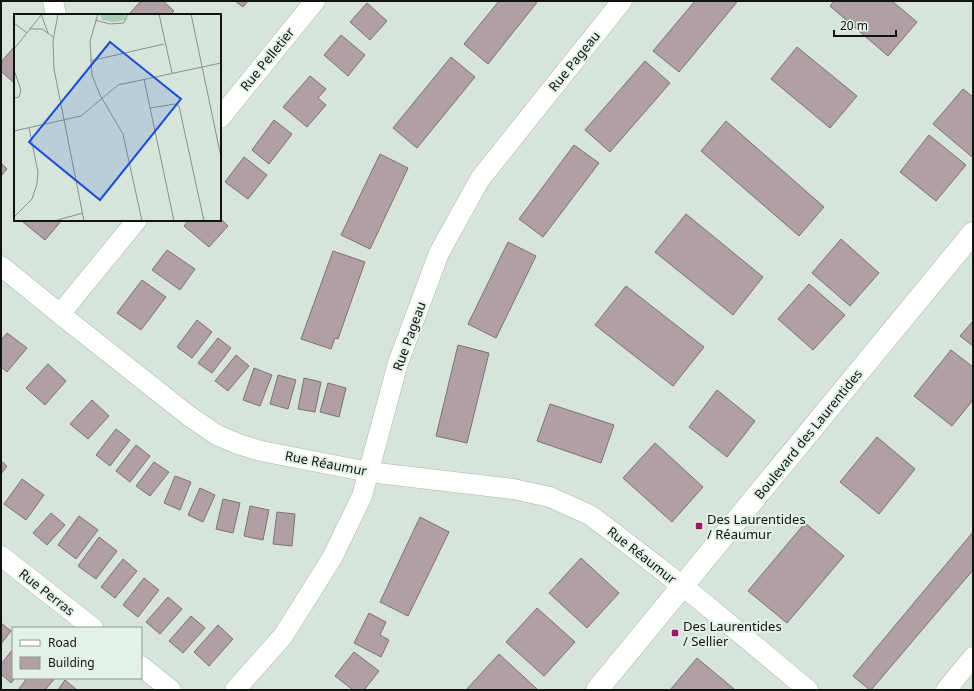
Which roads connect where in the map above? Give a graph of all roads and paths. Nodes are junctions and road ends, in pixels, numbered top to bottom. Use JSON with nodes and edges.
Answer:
{"nodes":[{"id":1,"x":53,"y":1,"type":"edge"},
{"id":2,"x":315,"y":1,"type":"edge"},
{"id":3,"x":622,"y":1,"type":"edge"},
{"id":4,"x":56,"y":14,"type":"edge"},
{"id":5,"x":221,"y":117,"type":"edge"},
{"id":6,"x":136,"y":221,"type":"edge"},
{"id":7,"x":973,"y":233,"type":"edge"},
{"id":8,"x":1,"y":266,"type":"edge"},
{"id":9,"x":60,"y":314,"type":"junction"},
{"id":10,"x":369,"y":472,"type":"junction"},
{"id":11,"x":1,"y":556,"type":"edge"},
{"id":12,"x":682,"y":586,"type":"junction"},
{"id":13,"x":92,"y":627,"type":"edge"},
{"id":14,"x":973,"y":657,"type":"edge"},
{"id":15,"x":142,"y":667,"type":"edge"},
{"id":16,"x":171,"y":690,"type":"edge"},
{"id":17,"x":235,"y":690,"type":"edge"},
{"id":18,"x":597,"y":690,"type":"edge"},
{"id":19,"x":808,"y":690,"type":"edge"},
{"id":20,"x":946,"y":690,"type":"edge"}],
"edges":[{"from":1,"to":4,"type":"street"},
{"from":2,"to":5,"type":"street","name":"Rue Pelletier"},
{"from":3,"to":10,"type":"street","name":"Rue Pageau"},
{"from":6,"to":9,"type":"street"},
{"from":7,"to":12,"type":"street","name":"Boulevard des Laurentides"},
{"from":8,"to":9,"type":"street","name":"Rue Réaumur"},
{"from":9,"to":10,"type":"street","name":"Rue Réaumur"},
{"from":10,"to":12,"type":"street","name":"Rue Réaumur"},
{"from":10,"to":17,"type":"street","name":"Rue Pageau"},
{"from":11,"to":13,"type":"street","name":"Rue Perras"},
{"from":12,"to":18,"type":"street","name":"Boulevard des Laurentides"},
{"from":12,"to":19,"type":"street","name":"Rue Réaumur"},
{"from":14,"to":20,"type":"street"},
{"from":15,"to":16,"type":"street"}]}
